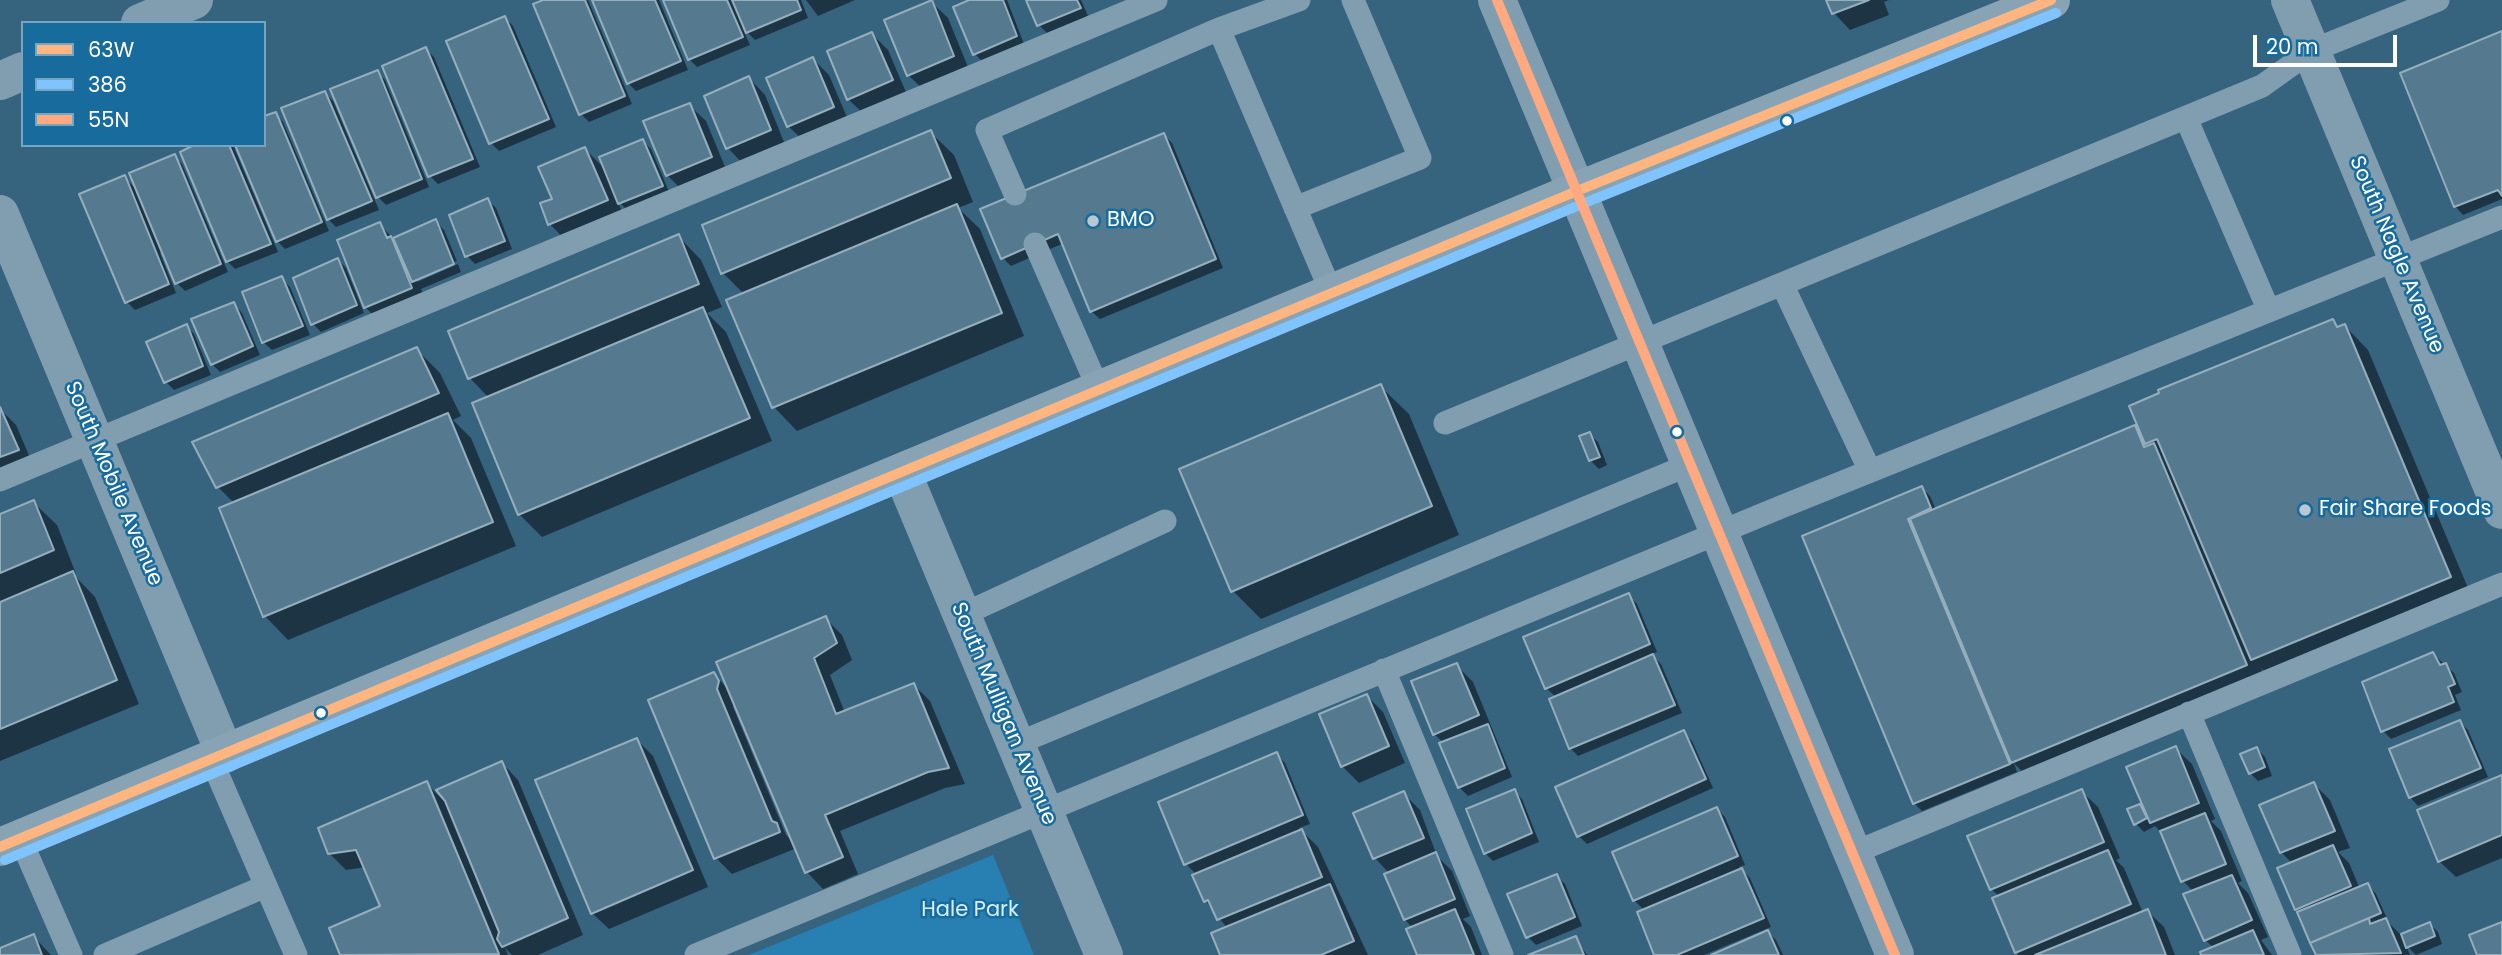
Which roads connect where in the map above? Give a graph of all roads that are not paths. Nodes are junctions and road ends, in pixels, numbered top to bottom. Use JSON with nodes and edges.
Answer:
{"nodes":[{"id":1,"x":194,"y":0,"type":"edge"},
{"id":2,"x":1156,"y":0,"type":"edge"},
{"id":3,"x":1299,"y":0,"type":"edge"},
{"id":4,"x":1353,"y":0,"type":"edge"},
{"id":5,"x":1497,"y":0,"type":"edge"},
{"id":6,"x":2051,"y":0,"type":"edge"},
{"id":7,"x":2290,"y":0,"type":"edge"},
{"id":8,"x":2438,"y":0,"type":"edge"},
{"id":9,"x":1113,"y":8,"type":"edge"},
{"id":10,"x":145,"y":21,"type":"edge"},
{"id":11,"x":1219,"y":29,"type":"junction"},
{"id":12,"x":2311,"y":51,"type":"junction"},
{"id":13,"x":21,"y":72,"type":"edge"},
{"id":14,"x":0,"y":81,"type":"edge"},
{"id":15,"x":2186,"y":118,"type":"junction"},
{"id":16,"x":1577,"y":191,"type":"junction"},
{"id":17,"x":1015,"y":194,"type":"dead end"},
{"id":18,"x":1295,"y":208,"type":"junction"},
{"id":19,"x":0,"y":214,"type":"edge"},
{"id":20,"x":2502,"y":217,"type":"edge"},
{"id":21,"x":1035,"y":244,"type":"dead end"},
{"id":22,"x":2398,"y":259,"type":"junction"},
{"id":23,"x":1782,"y":284,"type":"junction"},
{"id":24,"x":1332,"y":294,"type":"junction"},
{"id":25,"x":2269,"y":311,"type":"junction"},
{"id":26,"x":1640,"y":341,"type":"junction"},
{"id":27,"x":1099,"y":390,"type":"junction"},
{"id":28,"x":1445,"y":423,"type":"dead end"},
{"id":29,"x":95,"y":440,"type":"junction"},
{"id":30,"x":1691,"y":464,"type":"junction"},
{"id":31,"x":1870,"y":471,"type":"junction"},
{"id":32,"x":902,"y":472,"type":"junction"},
{"id":33,"x":0,"y":480,"type":"edge"},
{"id":34,"x":2502,"y":510,"type":"edge"},
{"id":35,"x":1165,"y":521,"type":"dead end"},
{"id":36,"x":1719,"y":532,"type":"junction"},
{"id":37,"x":2502,"y":584,"type":"edge"},
{"id":38,"x":962,"y":615,"type":"junction"},
{"id":39,"x":1384,"y":670,"type":"junction"},
{"id":40,"x":2189,"y":713,"type":"junction"},
{"id":41,"x":1016,"y":744,"type":"junction"},
{"id":42,"x":218,"y":756,"type":"junction"},
{"id":43,"x":1044,"y":811,"type":"junction"},
{"id":44,"x":10,"y":843,"type":"edge"},
{"id":45,"x":1853,"y":853,"type":"junction"},
{"id":46,"x":266,"y":886,"type":"junction"},
{"id":47,"x":71,"y":955,"type":"edge"},
{"id":48,"x":105,"y":955,"type":"edge"},
{"id":49,"x":296,"y":955,"type":"edge"},
{"id":50,"x":696,"y":955,"type":"edge"},
{"id":51,"x":1104,"y":955,"type":"edge"},
{"id":52,"x":1502,"y":955,"type":"edge"},
{"id":53,"x":1895,"y":955,"type":"edge"},
{"id":54,"x":2290,"y":955,"type":"edge"}],
"edges":[{"from":1,"to":10,"type":"street"},
{"from":2,"to":9,"type":"lane"},
{"from":3,"to":11,"type":"lane"},
{"from":4,"to":18,"type":"lane"},
{"from":5,"to":16,"type":"street"},
{"from":6,"to":16,"type":"main road"},
{"from":7,"to":12,"type":"street","name":"South Nagle Avenue"},
{"from":8,"to":12,"type":"lane"},
{"from":9,"to":29,"type":"lane"},
{"from":11,"to":17,"type":"lane"},
{"from":11,"to":18,"type":"lane"},
{"from":12,"to":15,"type":"lane"},
{"from":12,"to":22,"type":"street","name":"South Nagle Avenue"},
{"from":13,"to":14,"type":"street"},
{"from":15,"to":23,"type":"lane"},
{"from":15,"to":25,"type":"lane"},
{"from":16,"to":24,"type":"main road"},
{"from":16,"to":26,"type":"street"},
{"from":18,"to":24,"type":"lane"},
{"from":19,"to":29,"type":"street","name":"South Mobile Avenue"},
{"from":20,"to":22,"type":"lane"},
{"from":21,"to":27,"type":"lane"},
{"from":22,"to":25,"type":"lane"},
{"from":22,"to":34,"type":"street","name":"South Nagle Avenue"},
{"from":23,"to":26,"type":"lane"},
{"from":23,"to":31,"type":"lane"},
{"from":24,"to":27,"type":"main road"},
{"from":25,"to":31,"type":"lane"},
{"from":26,"to":28,"type":"lane"},
{"from":26,"to":30,"type":"street"},
{"from":27,"to":32,"type":"main road"},
{"from":29,"to":33,"type":"lane"},
{"from":29,"to":42,"type":"street","name":"South Mobile Avenue"},
{"from":30,"to":36,"type":"street"},
{"from":30,"to":41,"type":"lane"},
{"from":31,"to":36,"type":"lane"},
{"from":32,"to":38,"type":"street","name":"South Mulligan Avenue"},
{"from":32,"to":42,"type":"main road"},
{"from":35,"to":38,"type":"lane"},
{"from":36,"to":39,"type":"lane"},
{"from":36,"to":45,"type":"street"},
{"from":37,"to":40,"type":"lane"},
{"from":38,"to":41,"type":"street","name":"South Mulligan Avenue"},
{"from":39,"to":43,"type":"lane"},
{"from":39,"to":52,"type":"lane"},
{"from":40,"to":45,"type":"lane"},
{"from":40,"to":54,"type":"lane"},
{"from":41,"to":43,"type":"street","name":"South Mulligan Avenue"},
{"from":42,"to":44,"type":"main road"},
{"from":42,"to":46,"type":"lane"},
{"from":43,"to":50,"type":"lane"},
{"from":43,"to":51,"type":"street","name":"South Mulligan Avenue"},
{"from":44,"to":47,"type":"lane"},
{"from":45,"to":53,"type":"street"},
{"from":46,"to":48,"type":"lane"},
{"from":46,"to":49,"type":"lane"}]}
